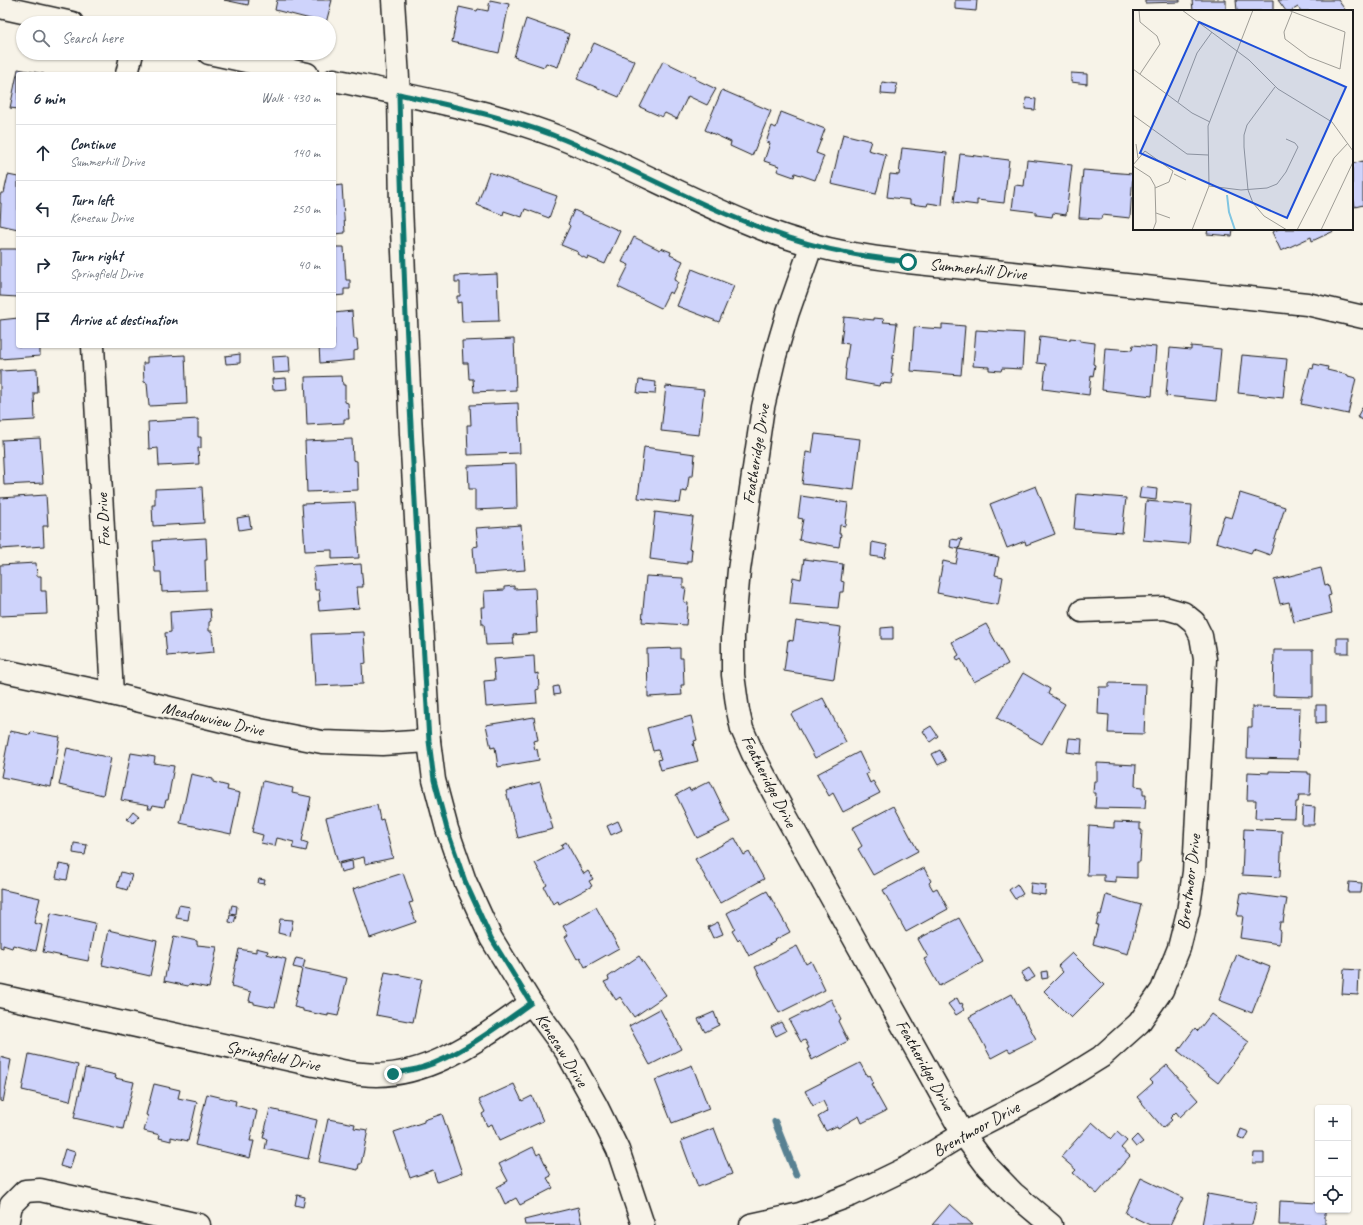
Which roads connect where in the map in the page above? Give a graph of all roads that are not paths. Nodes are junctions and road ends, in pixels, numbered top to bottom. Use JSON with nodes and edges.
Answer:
{"nodes":[{"id":1,"x":393,"y":0,"type":"edge"},
{"id":2,"x":0,"y":7,"type":"edge"},
{"id":3,"x":40,"y":16,"type":"edge"},
{"id":4,"x":130,"y":60,"type":"edge"},
{"id":5,"x":242,"y":60,"type":"edge"},
{"id":6,"x":127,"y":72,"type":"edge"},
{"id":7,"x":298,"y":72,"type":"edge"},
{"id":8,"x":336,"y":80,"type":"edge"},
{"id":9,"x":399,"y":94,"type":"junction"},
{"id":10,"x":812,"y":244,"type":"junction"},
{"id":11,"x":1363,"y":317,"type":"edge"},
{"id":12,"x":93,"y":348,"type":"edge"},
{"id":13,"x":1082,"y":611,"type":"dead end"},
{"id":14,"x":0,"y":670,"type":"edge"},
{"id":15,"x":112,"y":694,"type":"junction"},
{"id":16,"x":429,"y":741,"type":"junction"},
{"id":17,"x":0,"y":996,"type":"edge"},
{"id":18,"x":531,"y":1003,"type":"junction"},
{"id":19,"x":963,"y":1134,"type":"junction"},
{"id":20,"x":7,"y":1225,"type":"edge"},
{"id":21,"x":199,"y":1225,"type":"edge"},
{"id":22,"x":643,"y":1225,"type":"edge"},
{"id":23,"x":750,"y":1225,"type":"edge"},
{"id":24,"x":1051,"y":1225,"type":"edge"}],
"edges":[{"from":1,"to":9,"type":"street","name":"Kenesaw Drive"},
{"from":2,"to":3,"type":"street"},
{"from":4,"to":6,"type":"street"},
{"from":5,"to":7,"type":"street"},
{"from":8,"to":9,"type":"street","name":"Summerhill Drive"},
{"from":9,"to":10,"type":"street","name":"Summerhill Drive"},
{"from":9,"to":16,"type":"street","name":"Kenesaw Drive"},
{"from":10,"to":11,"type":"street","name":"Summerhill Drive"},
{"from":10,"to":19,"type":"street","name":"Featheridge Drive"},
{"from":12,"to":15,"type":"street","name":"Fox Drive"},
{"from":13,"to":19,"type":"street","name":"Brentmoor Drive"},
{"from":14,"to":15,"type":"street","name":"Meadowview Drive"},
{"from":15,"to":16,"type":"street","name":"Meadowview Drive"},
{"from":16,"to":18,"type":"street","name":"Kenesaw Drive"},
{"from":17,"to":18,"type":"street","name":"Springfield Drive"},
{"from":18,"to":22,"type":"street","name":"Kenesaw Drive"},
{"from":19,"to":23,"type":"street","name":"Brentmoor Drive"},
{"from":19,"to":24,"type":"street","name":"Featheridge Drive"},
{"from":20,"to":21,"type":"street"}]}
